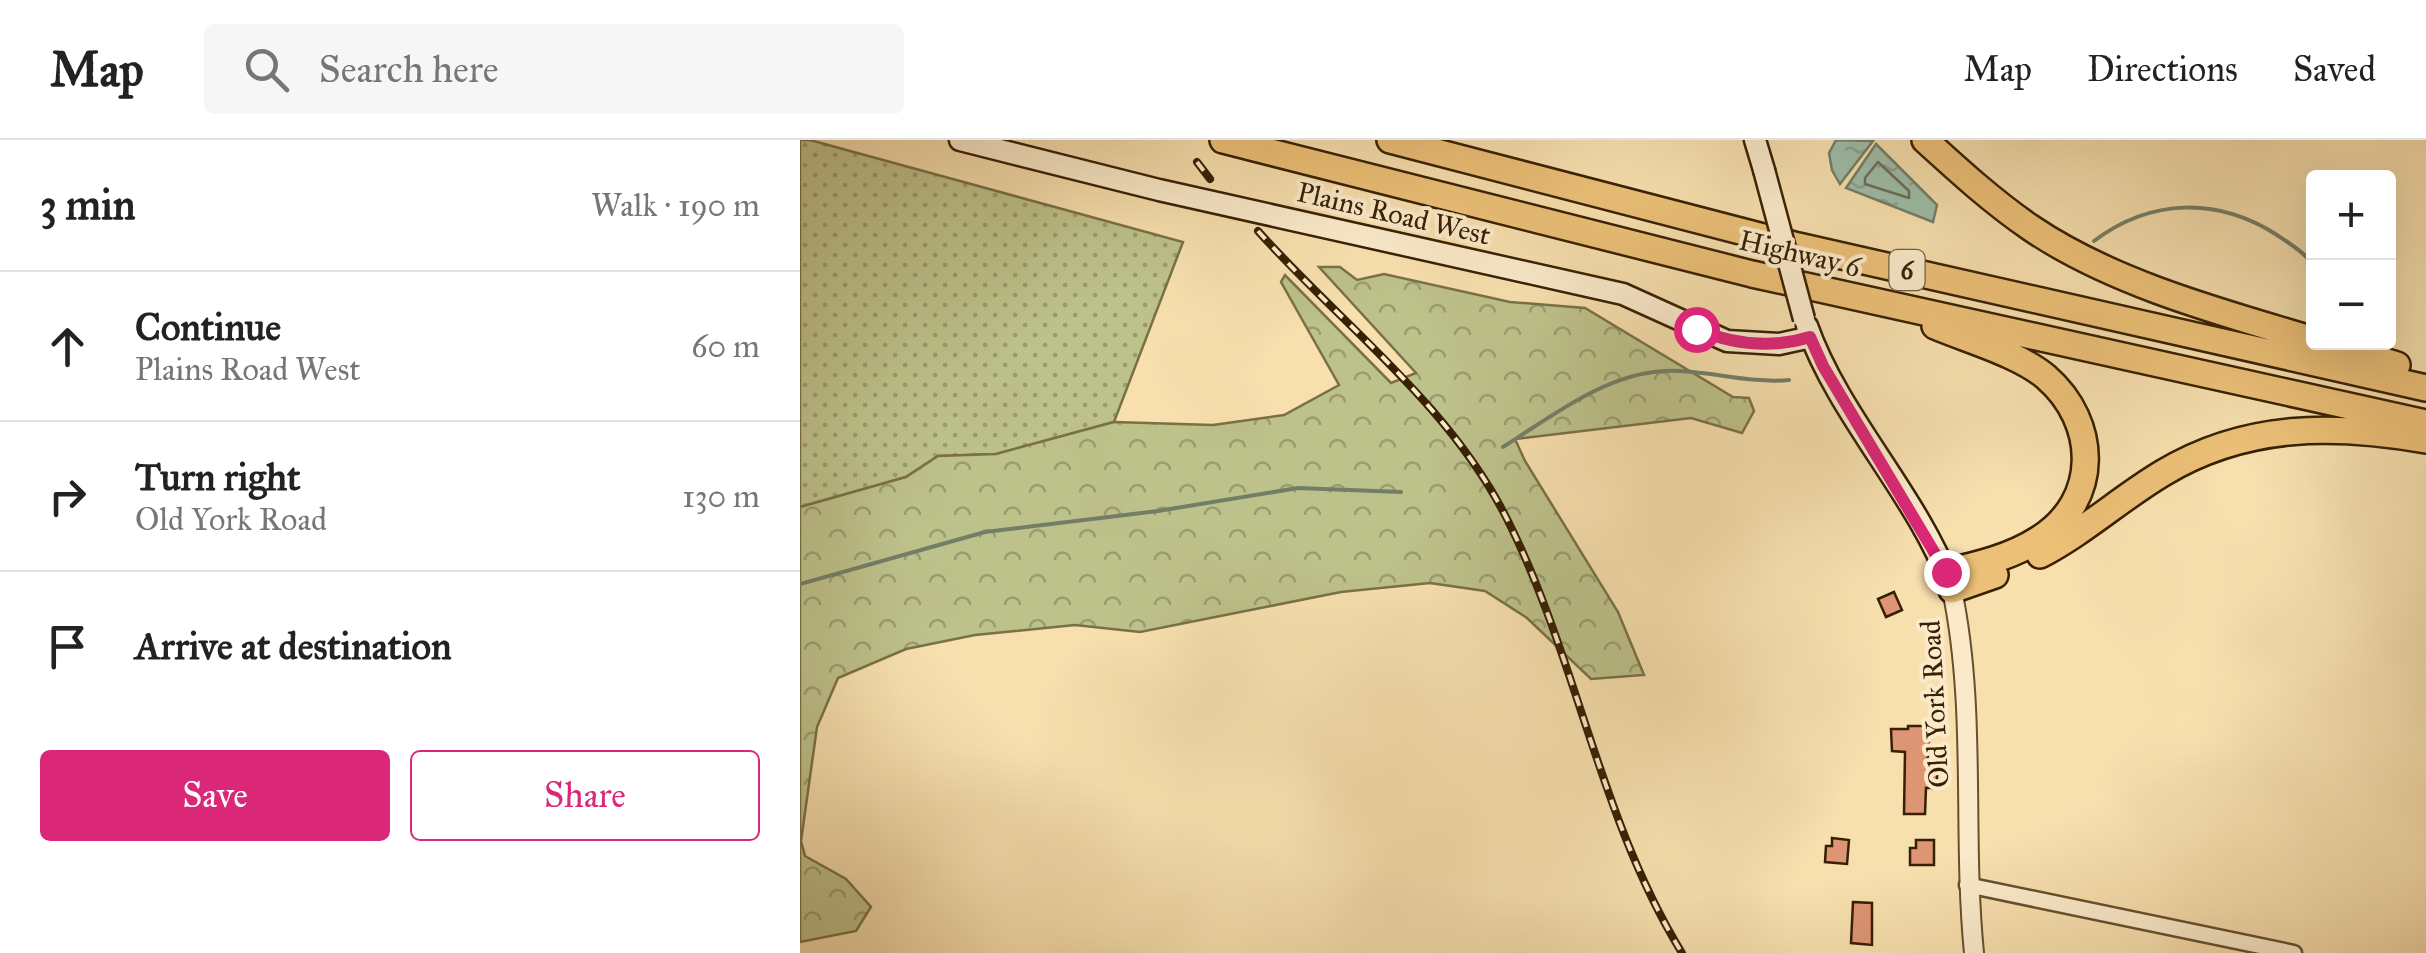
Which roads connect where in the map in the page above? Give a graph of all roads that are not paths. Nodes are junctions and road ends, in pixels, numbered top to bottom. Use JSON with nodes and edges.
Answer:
{"nodes":[{"id":1,"x":960,"y":140,"type":"edge"},
{"id":2,"x":1223,"y":140,"type":"edge"},
{"id":3,"x":1390,"y":140,"type":"edge"},
{"id":4,"x":1755,"y":140,"type":"edge"},
{"id":5,"x":1925,"y":140,"type":"edge"},
{"id":6,"x":1752,"y":274,"type":"junction"},
{"id":7,"x":1807,"y":328,"type":"junction"},
{"id":8,"x":2306,"y":337,"type":"edge"},
{"id":9,"x":2348,"y":350,"type":"edge"},
{"id":10,"x":2426,"y":374,"type":"edge"},
{"id":11,"x":2426,"y":388,"type":"edge"},
{"id":12,"x":2426,"y":423,"type":"edge"},
{"id":13,"x":2426,"y":440,"type":"edge"},
{"id":14,"x":1949,"y":581,"type":"junction"},
{"id":15,"x":1967,"y":885,"type":"junction"},
{"id":16,"x":1974,"y":953,"type":"edge"},
{"id":17,"x":2294,"y":953,"type":"edge"}],
"edges":[{"from":1,"to":7,"type":"main road","name":"Plains Road West"},
{"from":2,"to":6,"type":"highway","name":"Highway 6","number":"6"},
{"from":3,"to":11,"type":"highway","name":"Highway 6","number":"6"},
{"from":4,"to":7,"type":"main road","name":"Old York Road","bridge":true},
{"from":5,"to":8,"type":"highway"},
{"from":6,"to":12,"type":"highway","name":"Highway 6","number":"6"},
{"from":6,"to":14,"type":"highway"},
{"from":7,"to":14,"type":"main road","name":"Old York Road"},
{"from":9,"to":10,"type":"highway"},
{"from":13,"to":14,"type":"highway"},
{"from":14,"to":15,"type":"street","name":"Old York Road"},
{"from":15,"to":16,"type":"street","name":"Old York Road"},
{"from":15,"to":17,"type":"street"}]}
